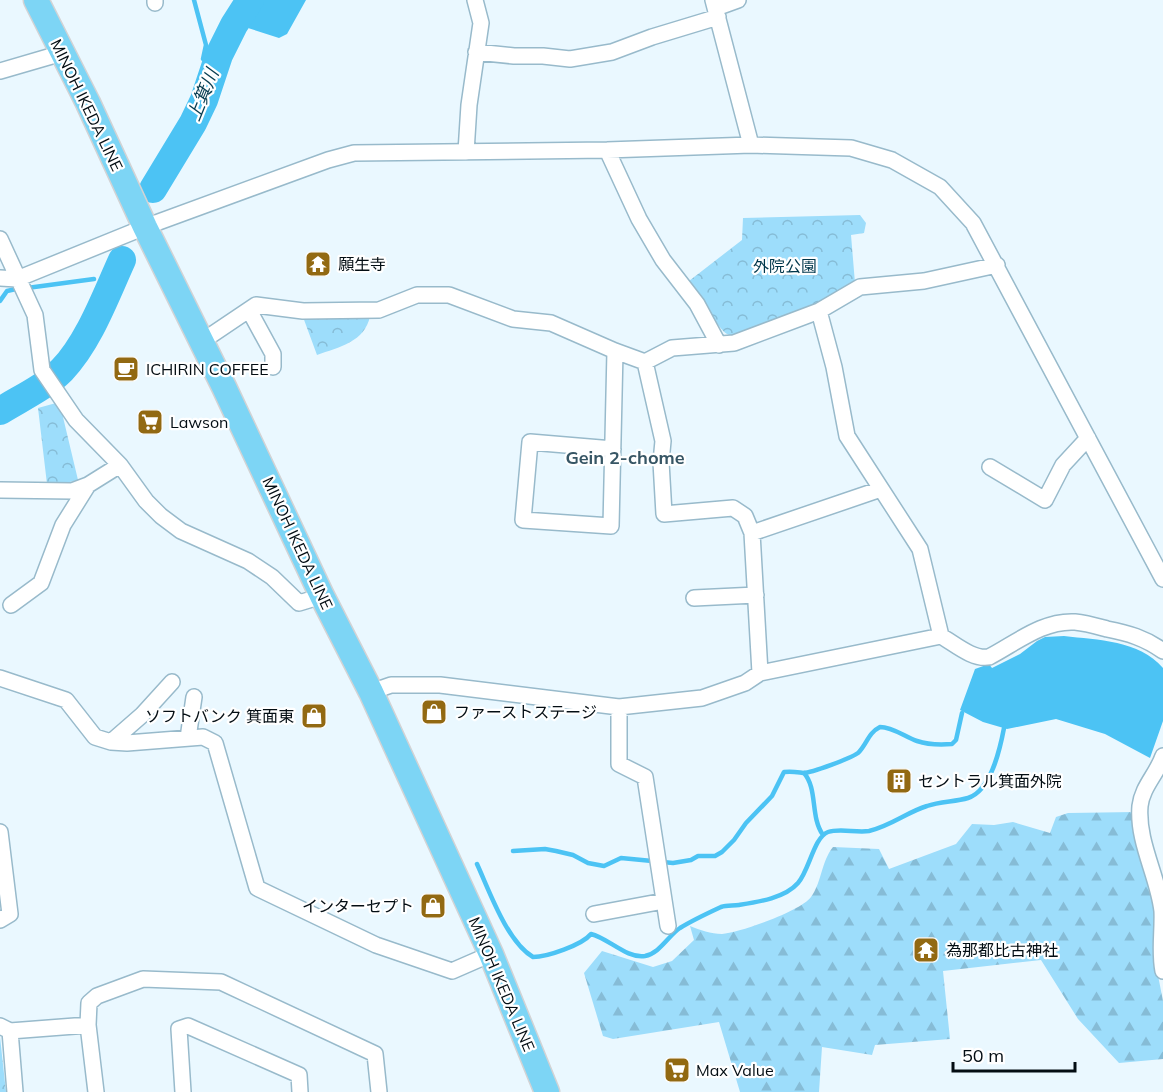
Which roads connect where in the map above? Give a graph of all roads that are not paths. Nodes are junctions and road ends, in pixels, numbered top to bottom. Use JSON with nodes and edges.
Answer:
{"nodes":[{"id":1,"x":36,"y":0,"type":"edge"},
{"id":2,"x":475,"y":0,"type":"edge"},
{"id":3,"x":738,"y":0,"type":"edge"},
{"id":4,"x":715,"y":8,"type":"edge"},
{"id":5,"x":476,"y":52,"type":"junction"},
{"id":6,"x":62,"y":53,"type":"junction"},
{"id":7,"x":0,"y":71,"type":"edge"},
{"id":8,"x":751,"y":145,"type":"junction"},
{"id":9,"x":607,"y":150,"type":"junction"},
{"id":10,"x":466,"y":152,"type":"junction"},
{"id":11,"x":145,"y":227,"type":"junction"},
{"id":12,"x":0,"y":239,"type":"edge"},
{"id":13,"x":997,"y":265,"type":"junction"},
{"id":14,"x":0,"y":278,"type":"edge"},
{"id":15,"x":18,"y":279,"type":"junction"},
{"id":16,"x":249,"y":310,"type":"junction"},
{"id":17,"x":819,"y":311,"type":"junction"},
{"id":18,"x":201,"y":342,"type":"junction"},
{"id":19,"x":720,"y":345,"type":"junction"},
{"id":20,"x":615,"y":351,"type":"junction"},
{"id":21,"x":645,"y":362,"type":"junction"},
{"id":22,"x":273,"y":367,"type":"dead end"},
{"id":23,"x":1088,"y":438,"type":"junction"},
{"id":24,"x":613,"y":449,"type":"junction"},
{"id":25,"x":120,"y":465,"type":"junction"},
{"id":26,"x":990,"y":467,"type":"dead end"},
{"id":27,"x":88,"y":485,"type":"junction"},
{"id":28,"x":881,"y":489,"type":"junction"},
{"id":29,"x":0,"y":490,"type":"edge"},
{"id":30,"x":752,"y":533,"type":"junction"},
{"id":31,"x":1163,"y":579,"type":"edge"},
{"id":32,"x":756,"y":595,"type":"junction"},
{"id":33,"x":322,"y":596,"type":"junction"},
{"id":34,"x":694,"y":598,"type":"dead end"},
{"id":35,"x":11,"y":605,"type":"dead end"},
{"id":36,"x":941,"y":636,"type":"junction"},
{"id":37,"x":1163,"y":651,"type":"edge"},
{"id":38,"x":760,"y":673,"type":"junction"},
{"id":39,"x":0,"y":678,"type":"edge"},
{"id":40,"x":172,"y":682,"type":"dead end"},
{"id":41,"x":371,"y":692,"type":"junction"},
{"id":42,"x":194,"y":697,"type":"dead end"},
{"id":43,"x":619,"y":706,"type":"junction"},
{"id":44,"x":188,"y":738,"type":"junction"},
{"id":45,"x":111,"y":742,"type":"junction"},
{"id":46,"x":1162,"y":765,"type":"edge"},
{"id":47,"x":0,"y":831,"type":"edge"},
{"id":48,"x":664,"y":901,"type":"junction"},
{"id":49,"x":594,"y":914,"type":"dead end"},
{"id":50,"x":0,"y":920,"type":"edge"},
{"id":51,"x":668,"y":926,"type":"dead end"},
{"id":52,"x":490,"y":954,"type":"junction"},
{"id":53,"x":1163,"y":971,"type":"edge"},
{"id":54,"x":88,"y":1025,"type":"junction"},
{"id":55,"x":5,"y":1029,"type":"edge"},
{"id":56,"x":15,"y":1092,"type":"edge"},
{"id":57,"x":96,"y":1092,"type":"edge"},
{"id":58,"x":183,"y":1092,"type":"edge"},
{"id":59,"x":300,"y":1092,"type":"edge"},
{"id":60,"x":379,"y":1092,"type":"edge"},
{"id":61,"x":547,"y":1092,"type":"edge"}],
"edges":[{"from":1,"to":6,"type":"main road","name":"MINOH IKEDA LINE"},
{"from":2,"to":5,"type":"street"},
{"from":3,"to":4,"type":"street"},
{"from":4,"to":5,"type":"street"},
{"from":4,"to":8,"type":"street"},
{"from":5,"to":10,"type":"street"},
{"from":6,"to":7,"type":"street"},
{"from":6,"to":11,"type":"main road","name":"MINOH IKEDA LINE"},
{"from":8,"to":9,"type":"street"},
{"from":8,"to":13,"type":"street"},
{"from":9,"to":10,"type":"street"},
{"from":9,"to":19,"type":"street"},
{"from":10,"to":11,"type":"street"},
{"from":11,"to":15,"type":"street"},
{"from":11,"to":18,"type":"main road","name":"MINOH IKEDA LINE"},
{"from":12,"to":15,"type":"street"},
{"from":13,"to":17,"type":"street"},
{"from":13,"to":23,"type":"street"},
{"from":14,"to":15,"type":"street"},
{"from":15,"to":25,"type":"street"},
{"from":16,"to":18,"type":"street"},
{"from":16,"to":20,"type":"street"},
{"from":16,"to":22,"type":"street"},
{"from":17,"to":19,"type":"street"},
{"from":17,"to":28,"type":"street"},
{"from":18,"to":33,"type":"main road","name":"MINOH IKEDA LINE"},
{"from":19,"to":21,"type":"street"},
{"from":20,"to":21,"type":"street"},
{"from":20,"to":24,"type":"street"},
{"from":21,"to":30,"type":"street"},
{"from":23,"to":26,"type":"street"},
{"from":23,"to":31,"type":"street"},
{"from":24,"to":24,"type":"street"},
{"from":25,"to":27,"type":"street"},
{"from":25,"to":33,"type":"street"},
{"from":27,"to":29,"type":"street"},
{"from":27,"to":35,"type":"street"},
{"from":28,"to":30,"type":"street"},
{"from":28,"to":36,"type":"street"},
{"from":30,"to":32,"type":"street"},
{"from":32,"to":34,"type":"street"},
{"from":32,"to":38,"type":"street"},
{"from":33,"to":41,"type":"main road","name":"MINOH IKEDA LINE"},
{"from":36,"to":37,"type":"street"},
{"from":36,"to":38,"type":"street"},
{"from":38,"to":43,"type":"street"},
{"from":39,"to":45,"type":"street"},
{"from":40,"to":45,"type":"street"},
{"from":41,"to":43,"type":"street"},
{"from":41,"to":52,"type":"main road","name":"MINOH IKEDA LINE"},
{"from":42,"to":44,"type":"street"},
{"from":43,"to":48,"type":"street"},
{"from":44,"to":45,"type":"street"},
{"from":44,"to":52,"type":"street"},
{"from":46,"to":53,"type":"street"},
{"from":47,"to":50,"type":"street"},
{"from":48,"to":49,"type":"street"},
{"from":48,"to":51,"type":"street"},
{"from":52,"to":61,"type":"main road","name":"MINOH IKEDA LINE"},
{"from":54,"to":55,"type":"street"},
{"from":54,"to":57,"type":"street"},
{"from":54,"to":60,"type":"street"},
{"from":55,"to":56,"type":"street"},
{"from":58,"to":59,"type":"street"}]}
